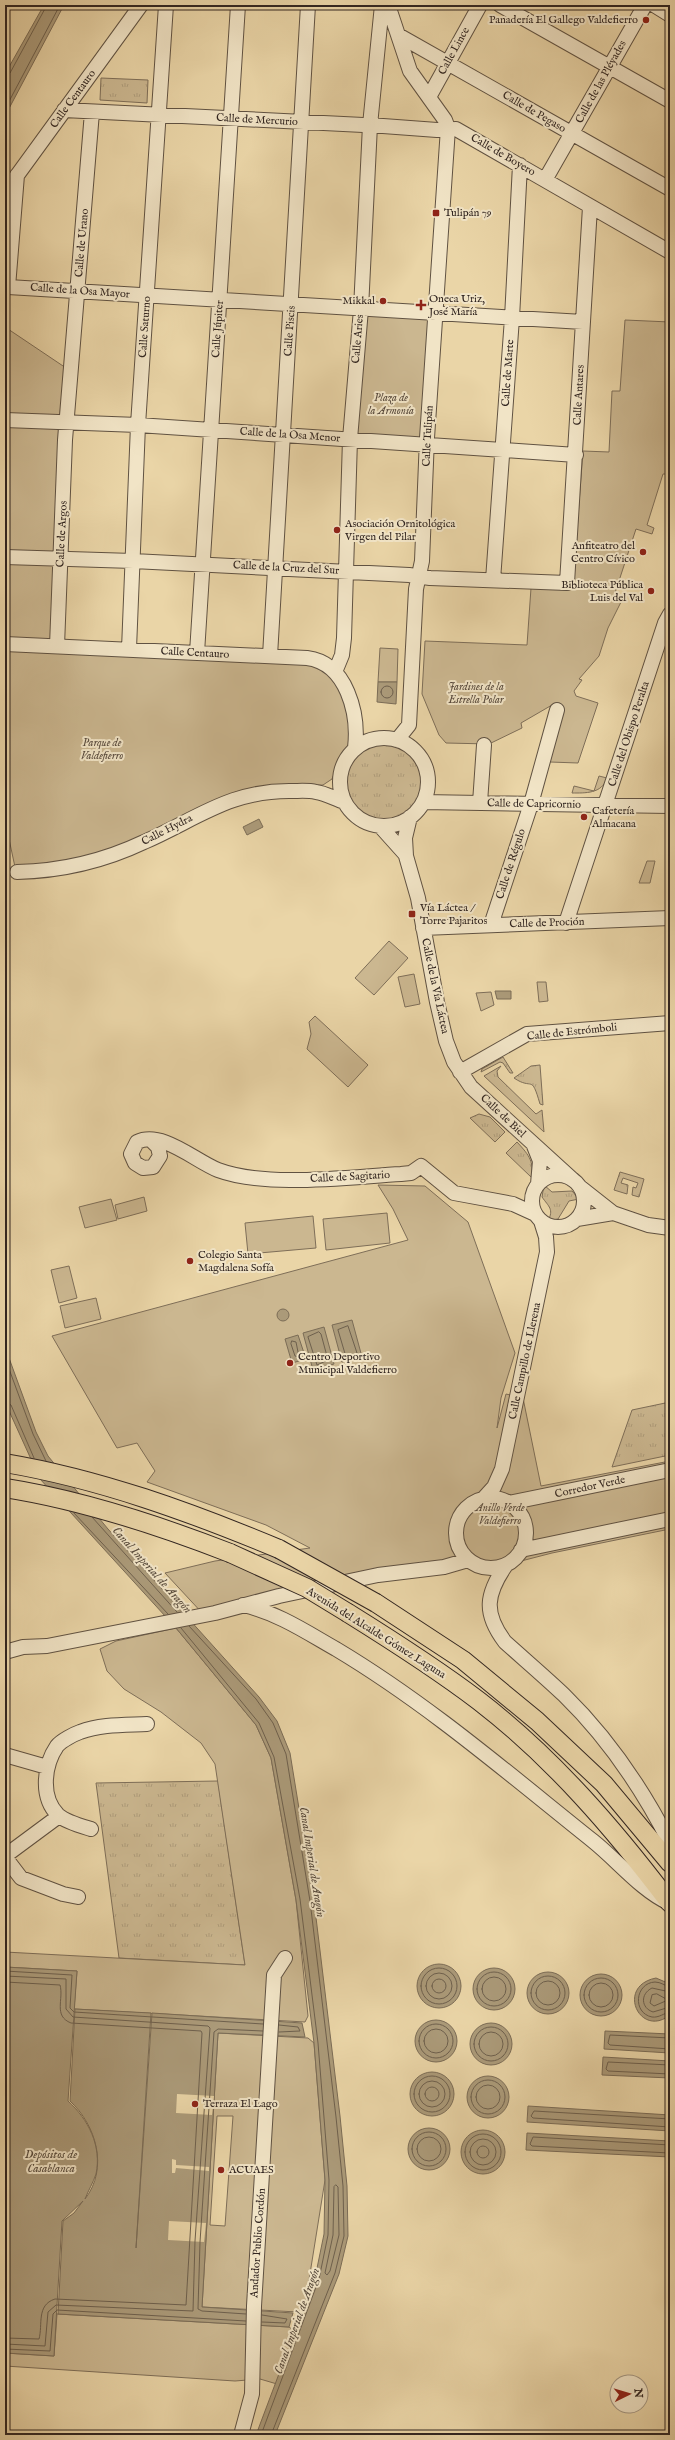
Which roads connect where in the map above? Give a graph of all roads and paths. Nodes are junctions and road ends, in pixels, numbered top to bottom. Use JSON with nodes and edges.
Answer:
{"nodes":[{"id":1,"x":141,"y":5,"type":"edge"},
{"id":2,"x":166,"y":5,"type":"edge"},
{"id":3,"x":238,"y":5,"type":"edge"},
{"id":4,"x":308,"y":5,"type":"edge"},
{"id":5,"x":480,"y":5,"type":"edge"},
{"id":6,"x":500,"y":5,"type":"edge"},
{"id":7,"x":645,"y":5,"type":"edge"},
{"id":8,"x":654,"y":5,"type":"edge"},
{"id":9,"x":385,"y":9,"type":"edge"},
{"id":10,"x":670,"y":14,"type":"edge"},
{"id":11,"x":402,"y":37,"type":"junction"},
{"id":12,"x":447,"y":63,"type":"junction"},
{"id":13,"x":609,"y":67,"type":"junction"},
{"id":14,"x":428,"y":97,"type":"junction"},
{"id":15,"x":670,"y":101,"type":"edge"},
{"id":16,"x":64,"y":110,"type":"junction"},
{"id":17,"x":92,"y":112,"type":"junction"},
{"id":18,"x":158,"y":115,"type":"junction"},
{"id":19,"x":231,"y":119,"type":"junction"},
{"id":20,"x":301,"y":122,"type":"junction"},
{"id":21,"x":370,"y":125,"type":"junction"},
{"id":22,"x":448,"y":128,"type":"junction"},
{"id":23,"x":572,"y":134,"type":"junction"},
{"id":24,"x":520,"y":166,"type":"junction"},
{"id":25,"x":17,"y":175,"type":"junction"},
{"id":26,"x":545,"y":180,"type":"junction"},
{"id":27,"x":670,"y":189,"type":"edge"},
{"id":28,"x":5,"y":193,"type":"edge"},
{"id":29,"x":590,"y":207,"type":"junction"},
{"id":30,"x":14,"y":208,"type":"junction"},
{"id":31,"x":668,"y":246,"type":"edge"},
{"id":32,"x":78,"y":291,"type":"junction"},
{"id":33,"x":147,"y":295,"type":"junction"},
{"id":34,"x":220,"y":300,"type":"junction"},
{"id":35,"x":292,"y":304,"type":"junction"},
{"id":36,"x":361,"y":309,"type":"junction"},
{"id":37,"x":435,"y":314,"type":"junction"},
{"id":38,"x":512,"y":318,"type":"junction"},
{"id":39,"x":583,"y":322,"type":"junction"},
{"id":40,"x":5,"y":420,"type":"edge"},
{"id":41,"x":67,"y":422,"type":"junction"},
{"id":42,"x":138,"y":425,"type":"junction"},
{"id":43,"x":211,"y":430,"type":"junction"},
{"id":44,"x":282,"y":434,"type":"junction"},
{"id":45,"x":350,"y":439,"type":"junction"},
{"id":46,"x":427,"y":446,"type":"junction"},
{"id":47,"x":502,"y":450,"type":"junction"},
{"id":48,"x":576,"y":455,"type":"junction"},
{"id":49,"x":5,"y":557,"type":"edge"},
{"id":50,"x":60,"y":559,"type":"junction"},
{"id":51,"x":133,"y":561,"type":"junction"},
{"id":52,"x":203,"y":564,"type":"junction"},
{"id":53,"x":275,"y":567,"type":"junction"},
{"id":54,"x":346,"y":571,"type":"junction"},
{"id":55,"x":419,"y":576,"type":"junction"},
{"id":56,"x":493,"y":580,"type":"junction"},
{"id":57,"x":567,"y":583,"type":"joint"},
{"id":58,"x":670,"y":614,"type":"edge"},
{"id":59,"x":5,"y":644,"type":"edge"},
{"id":60,"x":57,"y":646,"type":"junction"},
{"id":61,"x":129,"y":649,"type":"junction"},
{"id":62,"x":197,"y":653,"type":"junction"},
{"id":63,"x":270,"y":656,"type":"junction"},
{"id":64,"x":335,"y":672,"type":"junction"},
{"id":65,"x":557,"y":710,"type":"dead end"},
{"id":66,"x":354,"y":714,"type":"junction"},
{"id":67,"x":379,"y":738,"type":"junction"},
{"id":68,"x":397,"y":740,"type":"junction"},
{"id":69,"x":484,"y":745,"type":"dead end"},
{"id":70,"x":355,"y":748,"type":"junction"},
{"id":71,"x":340,"y":777,"type":"junction"},
{"id":72,"x":316,"y":792,"type":"junction"},
{"id":73,"x":345,"y":802,"type":"junction"},
{"id":74,"x":423,"y":802,"type":"junction"},
{"id":75,"x":480,"y":803,"type":"junction"},
{"id":76,"x":531,"y":804,"type":"junction"},
{"id":77,"x":605,"y":806,"type":"junction"},
{"id":78,"x":670,"y":806,"type":"edge"},
{"id":79,"x":410,"y":817,"type":"junction"},
{"id":80,"x":380,"y":826,"type":"junction"},
{"id":81,"x":406,"y":856,"type":"junction"},
{"id":82,"x":18,"y":872,"type":"dead end"},
{"id":83,"x":670,"y":918,"type":"edge"},
{"id":84,"x":566,"y":923,"type":"junction"},
{"id":85,"x":491,"y":925,"type":"junction"},
{"id":86,"x":423,"y":928,"type":"junction"},
{"id":87,"x":670,"y":1022,"type":"edge"},
{"id":88,"x":460,"y":1072,"type":"junction"},
{"id":89,"x":471,"y":1087,"type":"joint"},
{"id":90,"x":151,"y":1140,"type":"junction"},
{"id":91,"x":534,"y":1146,"type":"junction"},
{"id":92,"x":181,"y":1149,"type":"junction"},
{"id":93,"x":159,"y":1161,"type":"junction"},
{"id":94,"x":576,"y":1183,"type":"junction"},
{"id":95,"x":535,"y":1189,"type":"junction"},
{"id":96,"x":513,"y":1204,"type":"junction"},
{"id":97,"x":613,"y":1213,"type":"junction"},
{"id":98,"x":538,"y":1218,"type":"junction"},
{"id":99,"x":577,"y":1219,"type":"junction"},
{"id":100,"x":669,"y":1226,"type":"edge"},
{"id":101,"x":565,"y":1227,"type":"junction"},
{"id":102,"x":547,"y":1252,"type":"junction"},
{"id":103,"x":6,"y":1463,"type":"edge"},
{"id":104,"x":502,"y":1469,"type":"junction"},
{"id":105,"x":670,"y":1470,"type":"edge"},
{"id":106,"x":8,"y":1488,"type":"edge"},
{"id":107,"x":484,"y":1498,"type":"junction"},
{"id":108,"x":508,"y":1502,"type":"junction"},
{"id":109,"x":670,"y":1519,"type":"edge"},
{"id":110,"x":459,"y":1548,"type":"junction"},
{"id":111,"x":521,"y":1550,"type":"junction"},
{"id":112,"x":468,"y":1560,"type":"junction"},
{"id":113,"x":506,"y":1565,"type":"junction"},
{"id":114,"x":444,"y":1566,"type":"junction"},
{"id":115,"x":243,"y":1606,"type":"junction"},
{"id":116,"x":47,"y":1646,"type":"junction"},
{"id":117,"x":5,"y":1652,"type":"edge"},
{"id":118,"x":5,"y":1660,"type":"edge"},
{"id":119,"x":146,"y":1724,"type":"dead end"},
{"id":120,"x":5,"y":1755,"type":"edge"},
{"id":121,"x":47,"y":1767,"type":"junction"},
{"id":122,"x":59,"y":1816,"type":"junction"},
{"id":123,"x":91,"y":1829,"type":"dead end"},
{"id":124,"x":670,"y":1844,"type":"edge"},
{"id":125,"x":5,"y":1857,"type":"edge"},
{"id":126,"x":670,"y":1863,"type":"edge"},
{"id":127,"x":78,"y":1897,"type":"dead end"},
{"id":128,"x":670,"y":1903,"type":"edge"},
{"id":129,"x":285,"y":1958,"type":"dead end"},
{"id":130,"x":241,"y":2435,"type":"edge"}],
"edges":[{"from":1,"to":16,"type":"street","name":"Calle Centauro"},
{"from":2,"to":18,"type":"street","name":"Calle Saturno"},
{"from":3,"to":19,"type":"street","name":"Calle Júpiter"},
{"from":4,"to":20,"type":"street","name":"Calle Piscis"},
{"from":5,"to":12,"type":"street","name":"Calle Lince"},
{"from":6,"to":13,"type":"street"},
{"from":7,"to":13,"type":"street","name":"Calle de las Pléyades"},
{"from":8,"to":10,"type":"street"},
{"from":9,"to":11,"type":"street"},
{"from":9,"to":21,"type":"street","name":"Calle Aries"},
{"from":11,"to":12,"type":"street","name":"Calle de Pegaso"},
{"from":11,"to":14,"type":"street"},
{"from":12,"to":14,"type":"street","name":"Calle Lince"},
{"from":12,"to":23,"type":"street","name":"Calle de Pegaso"},
{"from":13,"to":15,"type":"street"},
{"from":13,"to":23,"type":"street","name":"Calle de las Pléyades"},
{"from":14,"to":22,"type":"street"},
{"from":16,"to":17,"type":"street","name":"Calle de Mercurio"},
{"from":16,"to":25,"type":"street","name":"Calle Centauro"},
{"from":17,"to":18,"type":"street","name":"Calle de Mercurio"},
{"from":17,"to":32,"type":"street","name":"Calle de Urano"},
{"from":18,"to":19,"type":"street","name":"Calle de Mercurio"},
{"from":18,"to":33,"type":"street","name":"Calle Saturno"},
{"from":19,"to":20,"type":"street","name":"Calle de Mercurio"},
{"from":19,"to":34,"type":"street","name":"Calle Júpiter"},
{"from":20,"to":21,"type":"street","name":"Calle de Mercurio"},
{"from":20,"to":35,"type":"street","name":"Calle Piscis"},
{"from":21,"to":22,"type":"street","name":"Calle de Mercurio"},
{"from":21,"to":36,"type":"street","name":"Calle Aries"},
{"from":22,"to":24,"type":"street","name":"Calle de Boyero"},
{"from":22,"to":37,"type":"street","name":"Calle Tulipán"},
{"from":23,"to":26,"type":"street","name":"Calle de las Pléyades"},
{"from":23,"to":27,"type":"street","name":"Calle de Pegaso"},
{"from":24,"to":26,"type":"street","name":"Calle de Boyero"},
{"from":24,"to":38,"type":"street","name":"Calle de Marte"},
{"from":25,"to":28,"type":"street","name":"Calle Centauro"},
{"from":25,"to":30,"type":"street"},
{"from":26,"to":29,"type":"street","name":"Calle de Boyero"},
{"from":28,"to":30,"type":"street"},
{"from":29,"to":31,"type":"street","name":"Calle de Boyero"},
{"from":29,"to":39,"type":"street","name":"Calle Antares"},
{"from":30,"to":32,"type":"street","name":"Calle de la Osa Mayor"},
{"from":32,"to":33,"type":"street","name":"Calle de la Osa Mayor"},
{"from":32,"to":41,"type":"street","name":"Calle de Urano"},
{"from":33,"to":34,"type":"street","name":"Calle de la Osa Mayor"},
{"from":33,"to":42,"type":"street","name":"Calle Saturno"},
{"from":34,"to":35,"type":"street","name":"Calle de la Osa Mayor"},
{"from":34,"to":43,"type":"street","name":"Calle Júpiter"},
{"from":35,"to":36,"type":"street","name":"Calle de la Osa Mayor"},
{"from":35,"to":44,"type":"street","name":"Calle Piscis"},
{"from":36,"to":37,"type":"street","name":"Calle de la Osa Mayor"},
{"from":36,"to":45,"type":"street","name":"Calle Aries"},
{"from":37,"to":38,"type":"street","name":"Calle de la Osa Mayor"},
{"from":37,"to":46,"type":"street","name":"Calle Tulipán"},
{"from":38,"to":39,"type":"street","name":"Calle de la Osa Mayor"},
{"from":38,"to":47,"type":"street","name":"Calle de Marte"},
{"from":39,"to":48,"type":"street","name":"Calle Antares"},
{"from":40,"to":41,"type":"street","name":"Calle de la Osa Menor"},
{"from":41,"to":42,"type":"street","name":"Calle de la Osa Menor"},
{"from":41,"to":50,"type":"street","name":"Calle de Argos"},
{"from":42,"to":43,"type":"street","name":"Calle de la Osa Menor"},
{"from":42,"to":51,"type":"street","name":"Calle Saturno"},
{"from":43,"to":44,"type":"street","name":"Calle de la Osa Menor"},
{"from":43,"to":52,"type":"street","name":"Calle Júpiter"},
{"from":44,"to":45,"type":"street","name":"Calle de la Osa Menor"},
{"from":44,"to":53,"type":"street","name":"Calle Piscis"},
{"from":45,"to":46,"type":"street","name":"Calle de la Osa Menor"},
{"from":45,"to":54,"type":"street","name":"Calle Aries"},
{"from":46,"to":47,"type":"street","name":"Calle de la Osa Menor"},
{"from":46,"to":55,"type":"street","name":"Calle Tulipán"},
{"from":47,"to":48,"type":"street","name":"Calle de la Osa Menor"},
{"from":47,"to":56,"type":"street","name":"Calle de Marte"},
{"from":48,"to":57,"type":"street","name":"Calle Antares"},
{"from":49,"to":50,"type":"street","name":"Calle de la Cruz del Sur"},
{"from":50,"to":51,"type":"street","name":"Calle de la Cruz del Sur"},
{"from":50,"to":60,"type":"street","name":"Calle de Argos"},
{"from":51,"to":52,"type":"street","name":"Calle de la Cruz del Sur"},
{"from":51,"to":61,"type":"street","name":"Calle Saturno"},
{"from":52,"to":53,"type":"street","name":"Calle de la Cruz del Sur"},
{"from":52,"to":62,"type":"street","name":"Calle Júpiter"},
{"from":53,"to":54,"type":"street","name":"Calle de la Cruz del Sur"},
{"from":53,"to":63,"type":"street","name":"Calle Piscis"},
{"from":54,"to":55,"type":"street","name":"Calle de la Cruz del Sur"},
{"from":54,"to":64,"type":"street","name":"Calle Aries"},
{"from":55,"to":56,"type":"street","name":"Calle de la Cruz del Sur"},
{"from":55,"to":68,"type":"street","name":"Calle Tulipán"},
{"from":56,"to":57,"type":"street","name":"Calle de la Cruz del Sur"},
{"from":58,"to":77,"type":"street","name":"Calle del Obispo Peralta"},
{"from":59,"to":60,"type":"street","name":"Calle Centauro"},
{"from":60,"to":61,"type":"street","name":"Calle Centauro"},
{"from":61,"to":62,"type":"street","name":"Calle Centauro"},
{"from":62,"to":63,"type":"street","name":"Calle Centauro"},
{"from":63,"to":64,"type":"street","name":"Calle Centauro"},
{"from":64,"to":66,"type":"street","name":"Calle Centauro"},
{"from":65,"to":76,"type":"street","name":"Calle de Régulo"},
{"from":66,"to":67,"type":"street","name":"Calle Centauro"},
{"from":66,"to":70,"type":"street","name":"Calle Centauro"},
{"from":67,"to":68,"type":"street"},
{"from":67,"to":70,"type":"street"},
{"from":68,"to":74,"type":"street"},
{"from":69,"to":75,"type":"street"},
{"from":70,"to":71,"type":"street"},
{"from":71,"to":72,"type":"street"},
{"from":71,"to":73,"type":"street"},
{"from":72,"to":73,"type":"street","name":"Calle Hydra"},
{"from":72,"to":82,"type":"street","name":"Calle Hydra"},
{"from":73,"to":80,"type":"street"},
{"from":74,"to":75,"type":"street","name":"Calle de Capricornio"},
{"from":74,"to":79,"type":"street"},
{"from":75,"to":76,"type":"street","name":"Calle de Capricornio"},
{"from":76,"to":77,"type":"street","name":"Calle de Capricornio"},
{"from":76,"to":85,"type":"street","name":"Calle de Régulo"},
{"from":77,"to":78,"type":"street","name":"Calle de Capricornio"},
{"from":77,"to":84,"type":"street","name":"Calle del Obispo Peralta"},
{"from":79,"to":80,"type":"street"},
{"from":79,"to":81,"type":"street","name":"Calle de la Vía Láctea"},
{"from":80,"to":81,"type":"street","name":"Calle de la Vía Láctea"},
{"from":81,"to":86,"type":"street","name":"Calle de la Vía Láctea"},
{"from":83,"to":84,"type":"street","name":"Calle de Proción"},
{"from":84,"to":85,"type":"street","name":"Calle de Proción"},
{"from":85,"to":86,"type":"street","name":"Calle de Proción"},
{"from":86,"to":88,"type":"street","name":"Calle de la Vía Láctea"},
{"from":87,"to":88,"type":"street","name":"Calle de Estrómboli"},
{"from":88,"to":89,"type":"street","name":"Calle de la Vía Láctea"},
{"from":89,"to":91,"type":"street","name":"Calle de Biel"},
{"from":90,"to":92,"type":"street","name":"Calle de Sagitario"},
{"from":90,"to":93,"type":"street"},
{"from":90,"to":93,"type":"street"},
{"from":91,"to":94,"type":"street","name":"Calle de Biel"},
{"from":91,"to":95,"type":"street","name":"Calle de Biel"},
{"from":92,"to":93,"type":"street"},
{"from":92,"to":96,"type":"street","name":"Calle de Sagitario"},
{"from":94,"to":95,"type":"street"},
{"from":94,"to":97,"type":"street","name":"Calle de Biel"},
{"from":94,"to":99,"type":"street"},
{"from":95,"to":96,"type":"street"},
{"from":95,"to":98,"type":"street"},
{"from":96,"to":98,"type":"street","name":"Calle de Sagitario"},
{"from":97,"to":99,"type":"street","name":"Calle de Biel"},
{"from":97,"to":100,"type":"street","name":"Calle de Biel"},
{"from":98,"to":101,"type":"street"},
{"from":98,"to":102,"type":"street","name":"Calle Campillo de Llerena"},
{"from":99,"to":101,"type":"street"},
{"from":101,"to":102,"type":"street","name":"Calle Campillo de Llerena"},
{"from":102,"to":104,"type":"street","name":"Calle Campillo de Llerena"},
{"from":103,"to":126,"type":"main road","bridge":true},
{"from":104,"to":107,"type":"street","name":"Calle Campillo de Llerena"},
{"from":104,"to":108,"type":"street","name":"Calle Campillo de Llerena"},
{"from":105,"to":108,"type":"street","name":"Corredor Verde"},
{"from":106,"to":128,"type":"main road","name":"Avenida del Alcalde Gómez Laguna","bridge":true},
{"from":107,"to":108,"type":"street","name":"Corredor Verde"},
{"from":107,"to":110,"type":"street"},
{"from":108,"to":111,"type":"street"},
{"from":109,"to":111,"type":"street"},
{"from":110,"to":112,"type":"street"},
{"from":110,"to":114,"type":"street"},
{"from":111,"to":113,"type":"street"},
{"from":112,"to":113,"type":"street"},
{"from":112,"to":114,"type":"street"},
{"from":113,"to":124,"type":"street"},
{"from":114,"to":115,"type":"street"},
{"from":115,"to":116,"type":"street"},
{"from":115,"to":128,"type":"street","name":"Avenida del Alcalde Gómez Laguna"},
{"from":116,"to":117,"type":"street"},
{"from":116,"to":118,"type":"street"},
{"from":119,"to":121,"type":"street"},
{"from":120,"to":121,"type":"street"},
{"from":121,"to":122,"type":"street"},
{"from":122,"to":123,"type":"street"},
{"from":122,"to":125,"type":"street"},
{"from":125,"to":127,"type":"street"},
{"from":129,"to":130,"type":"street","name":"Andador Publio Cordón"}]}
